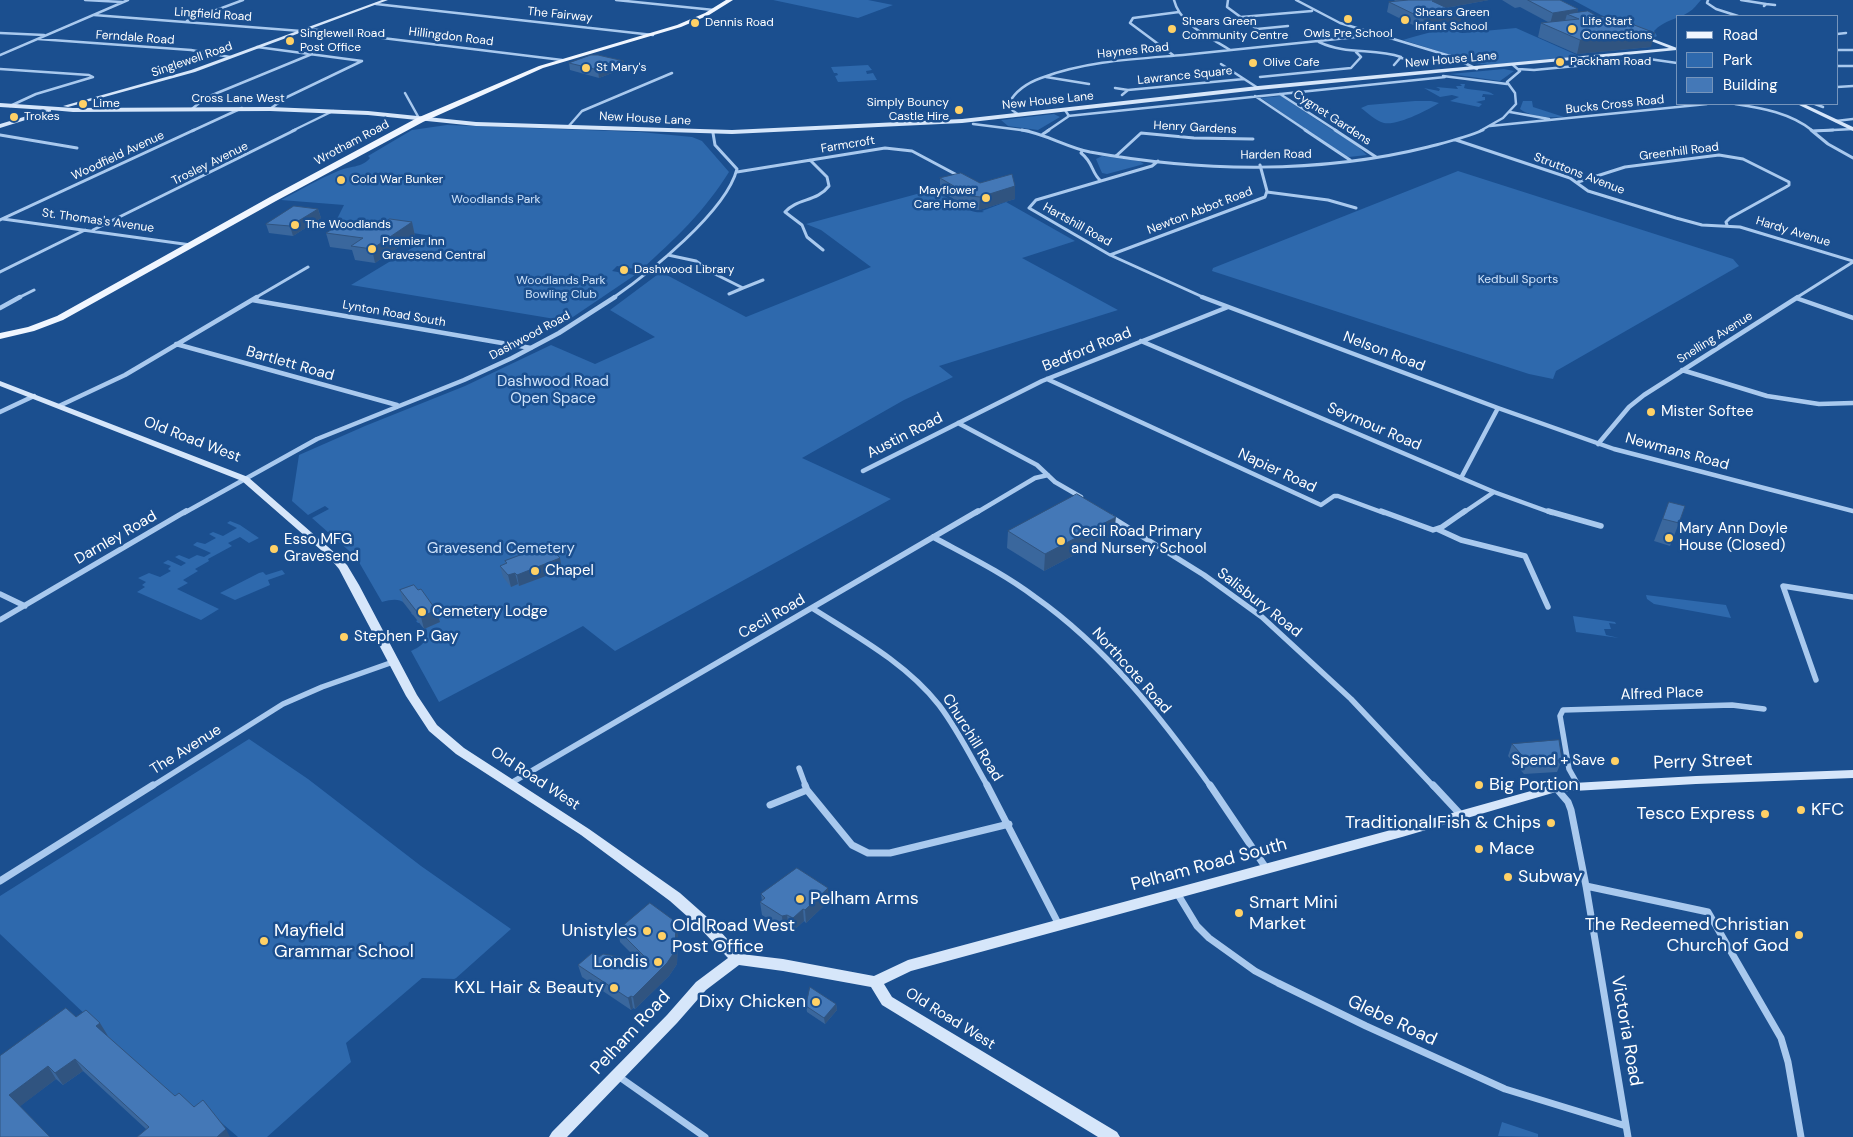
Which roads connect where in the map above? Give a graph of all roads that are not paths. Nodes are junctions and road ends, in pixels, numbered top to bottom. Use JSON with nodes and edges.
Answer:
{"nodes":[{"id":1,"x":85,"y":0,"type":"edge"},
{"id":2,"x":128,"y":0,"type":"edge"},
{"id":3,"x":243,"y":0,"type":"edge"},
{"id":4,"x":386,"y":0,"type":"edge"},
{"id":5,"x":616,"y":0,"type":"edge"},
{"id":6,"x":730,"y":0,"type":"edge"},
{"id":7,"x":1174,"y":0,"type":"edge"},
{"id":8,"x":1296,"y":0,"type":"edge"},
{"id":9,"x":1708,"y":0,"type":"edge"},
{"id":10,"x":1741,"y":0,"type":"edge"},
{"id":11,"x":125,"y":2,"type":"junction"},
{"id":12,"x":1227,"y":2,"type":"edge"},
{"id":13,"x":376,"y":4,"type":"junction"},
{"id":14,"x":1775,"y":5,"type":"dead end"},
{"id":15,"x":714,"y":10,"type":"junction"},
{"id":16,"x":1312,"y":11,"type":"junction"},
{"id":17,"x":1179,"y":12,"type":"junction"},
{"id":18,"x":94,"y":15,"type":"junction"},
{"id":19,"x":1735,"y":15,"type":"edge"},
{"id":20,"x":1240,"y":17,"type":"junction"},
{"id":21,"x":184,"y":22,"type":"junction"},
{"id":22,"x":1288,"y":26,"type":"dead end"},
{"id":23,"x":309,"y":29,"type":"junction"},
{"id":24,"x":301,"y":31,"type":"junction"},
{"id":25,"x":0,"y":32,"type":"edge"},
{"id":26,"x":1846,"y":33,"type":"dead end"},
{"id":27,"x":1637,"y":34,"type":"edge"},
{"id":28,"x":1838,"y":34,"type":"edge"},
{"id":29,"x":47,"y":35,"type":"junction"},
{"id":30,"x":654,"y":35,"type":"junction"},
{"id":31,"x":1376,"y":35,"type":"junction"},
{"id":32,"x":38,"y":39,"type":"junction"},
{"id":33,"x":1319,"y":42,"type":"junction"},
{"id":34,"x":257,"y":48,"type":"junction"},
{"id":35,"x":1676,"y":49,"type":"edge"},
{"id":36,"x":1230,"y":50,"type":"junction"},
{"id":37,"x":1838,"y":50,"type":"edge"},
{"id":38,"x":1853,"y":50,"type":"edge"},
{"id":39,"x":1356,"y":52,"type":"junction"},
{"id":40,"x":312,"y":54,"type":"junction"},
{"id":41,"x":0,"y":55,"type":"edge"},
{"id":42,"x":1174,"y":55,"type":"junction"},
{"id":43,"x":230,"y":57,"type":"junction"},
{"id":44,"x":1401,"y":58,"type":"junction"},
{"id":45,"x":562,"y":60,"type":"junction"},
{"id":46,"x":1426,"y":62,"type":"dead end"},
{"id":47,"x":1676,"y":63,"type":"edge"},
{"id":48,"x":1221,"y":64,"type":"dead end"},
{"id":49,"x":1394,"y":64,"type":"dead end"},
{"id":50,"x":1513,"y":65,"type":"junction"},
{"id":51,"x":1838,"y":66,"type":"edge"},
{"id":52,"x":1853,"y":66,"type":"edge"},
{"id":53,"x":0,"y":69,"type":"edge"},
{"id":54,"x":1477,"y":69,"type":"junction"},
{"id":55,"x":1518,"y":69,"type":"junction"},
{"id":56,"x":1288,"y":70,"type":"dead end"},
{"id":57,"x":672,"y":73,"type":"dead end"},
{"id":58,"x":1293,"y":74,"type":"junction"},
{"id":59,"x":1046,"y":76,"type":"junction"},
{"id":60,"x":1260,"y":77,"type":"dead end"},
{"id":61,"x":1244,"y":79,"type":"junction"},
{"id":62,"x":1089,"y":84,"type":"dead end"},
{"id":63,"x":1507,"y":84,"type":"junction"},
{"id":64,"x":1853,"y":86,"type":"edge"},
{"id":65,"x":1838,"y":87,"type":"edge"},
{"id":66,"x":1115,"y":88,"type":"dead end"},
{"id":67,"x":1258,"y":88,"type":"junction"},
{"id":68,"x":1128,"y":90,"type":"junction"},
{"id":69,"x":405,"y":93,"type":"dead end"},
{"id":70,"x":1279,"y":93,"type":"junction"},
{"id":71,"x":1122,"y":95,"type":"dead end"},
{"id":72,"x":1255,"y":96,"type":"junction"},
{"id":73,"x":0,"y":105,"type":"edge"},
{"id":74,"x":1697,"y":105,"type":"edge"},
{"id":75,"x":1750,"y":105,"type":"edge"},
{"id":76,"x":1802,"y":105,"type":"edge"},
{"id":77,"x":1817,"y":105,"type":"edge"},
{"id":78,"x":10,"y":106,"type":"junction"},
{"id":79,"x":1822,"y":107,"type":"dead end"},
{"id":80,"x":243,"y":108,"type":"junction"},
{"id":81,"x":270,"y":108,"type":"junction"},
{"id":82,"x":192,"y":109,"type":"junction"},
{"id":83,"x":54,"y":110,"type":"junction"},
{"id":84,"x":1065,"y":110,"type":"junction"},
{"id":85,"x":333,"y":111,"type":"junction"},
{"id":86,"x":1510,"y":112,"type":"junction"},
{"id":87,"x":1019,"y":115,"type":"junction"},
{"id":88,"x":1068,"y":116,"type":"junction"},
{"id":89,"x":1853,"y":119,"type":"edge"},
{"id":90,"x":420,"y":120,"type":"junction"},
{"id":91,"x":1554,"y":120,"type":"junction"},
{"id":92,"x":1836,"y":121,"type":"junction"},
{"id":93,"x":973,"y":124,"type":"dead end"},
{"id":94,"x":0,"y":126,"type":"edge"},
{"id":95,"x":1490,"y":126,"type":"junction"},
{"id":96,"x":568,"y":127,"type":"junction"},
{"id":97,"x":1853,"y":129,"type":"edge"},
{"id":98,"x":1814,"y":131,"type":"junction"},
{"id":99,"x":713,"y":133,"type":"junction"},
{"id":100,"x":1043,"y":134,"type":"junction"},
{"id":101,"x":0,"y":135,"type":"edge"},
{"id":102,"x":1253,"y":139,"type":"dead end"},
{"id":103,"x":1455,"y":140,"type":"junction"},
{"id":104,"x":77,"y":148,"type":"dead end"},
{"id":105,"x":1083,"y":150,"type":"junction"},
{"id":106,"x":1116,"y":156,"type":"junction"},
{"id":107,"x":1376,"y":157,"type":"junction"},
{"id":108,"x":1853,"y":158,"type":"edge"},
{"id":109,"x":810,"y":160,"type":"junction"},
{"id":110,"x":1350,"y":160,"type":"junction"},
{"id":111,"x":1158,"y":161,"type":"junction"},
{"id":112,"x":1260,"y":165,"type":"junction"},
{"id":113,"x":737,"y":172,"type":"junction"},
{"id":114,"x":957,"y":175,"type":"edge"},
{"id":115,"x":1101,"y":181,"type":"junction"},
{"id":116,"x":1578,"y":182,"type":"junction"},
{"id":117,"x":1267,"y":192,"type":"junction"},
{"id":118,"x":1356,"y":208,"type":"dead end"},
{"id":119,"x":1,"y":219,"type":"edge"},
{"id":120,"x":1727,"y":225,"type":"junction"},
{"id":121,"x":86,"y":229,"type":"junction"},
{"id":122,"x":93,"y":230,"type":"junction"},
{"id":123,"x":191,"y":245,"type":"junction"},
{"id":124,"x":823,"y":250,"type":"dead end"},
{"id":125,"x":668,"y":255,"type":"junction"},
{"id":126,"x":1110,"y":255,"type":"junction"},
{"id":127,"x":1853,"y":261,"type":"edge"},
{"id":128,"x":308,"y":267,"type":"dead end"},
{"id":129,"x":0,"y":272,"type":"edge"},
{"id":130,"x":763,"y":280,"type":"dead end"},
{"id":131,"x":743,"y":288,"type":"junction"},
{"id":132,"x":34,"y":290,"type":"dead end"},
{"id":133,"x":1188,"y":292,"type":"joint"},
{"id":134,"x":729,"y":294,"type":"dead end"},
{"id":135,"x":1796,"y":298,"type":"junction"},
{"id":136,"x":252,"y":300,"type":"junction"},
{"id":137,"x":1229,"y":307,"type":"junction"},
{"id":138,"x":0,"y":308,"type":"edge"},
{"id":139,"x":1853,"y":318,"type":"edge"},
{"id":140,"x":0,"y":336,"type":"edge"},
{"id":141,"x":1141,"y":341,"type":"junction"},
{"id":142,"x":176,"y":344,"type":"junction"},
{"id":143,"x":532,"y":348,"type":"junction"},
{"id":144,"x":1682,"y":370,"type":"junction"},
{"id":145,"x":1047,"y":379,"type":"junction"},
{"id":146,"x":0,"y":383,"type":"edge"},
{"id":147,"x":34,"y":396,"type":"junction"},
{"id":148,"x":1853,"y":403,"type":"edge"},
{"id":149,"x":59,"y":406,"type":"junction"},
{"id":150,"x":398,"y":406,"type":"junction"},
{"id":151,"x":1498,"y":408,"type":"junction"},
{"id":152,"x":0,"y":412,"type":"edge"},
{"id":153,"x":958,"y":423,"type":"junction"},
{"id":154,"x":1598,"y":444,"type":"junction"},
{"id":155,"x":863,"y":471,"type":"dead end"},
{"id":156,"x":1048,"y":475,"type":"junction"},
{"id":157,"x":1461,"y":478,"type":"junction"},
{"id":158,"x":245,"y":479,"type":"junction"},
{"id":159,"x":1494,"y":492,"type":"junction"},
{"id":160,"x":1087,"y":501,"type":"edge"},
{"id":161,"x":1853,"y":511,"type":"edge"},
{"id":162,"x":1104,"y":512,"type":"edge"},
{"id":163,"x":1600,"y":526,"type":"dead end"},
{"id":164,"x":1437,"y":529,"type":"junction"},
{"id":165,"x":933,"y":537,"type":"junction"},
{"id":166,"x":0,"y":594,"type":"edge"},
{"id":167,"x":1853,"y":597,"type":"edge"},
{"id":168,"x":25,"y":606,"type":"junction"},
{"id":169,"x":1548,"y":606,"type":"dead end"},
{"id":170,"x":812,"y":608,"type":"junction"},
{"id":171,"x":0,"y":620,"type":"edge"},
{"id":172,"x":395,"y":661,"type":"junction"},
{"id":173,"x":1816,"y":680,"type":"dead end"},
{"id":174,"x":1764,"y":709,"type":"dead end"},
{"id":175,"x":799,"y":768,"type":"dead end"},
{"id":176,"x":1853,"y":774,"type":"edge"},
{"id":177,"x":510,"y":784,"type":"junction"},
{"id":178,"x":1578,"y":785,"type":"junction"},
{"id":179,"x":1556,"y":788,"type":"junction"},
{"id":180,"x":807,"y":790,"type":"junction"},
{"id":181,"x":770,"y":806,"type":"dead end"},
{"id":182,"x":1460,"y":814,"type":"junction"},
{"id":183,"x":1009,"y":824,"type":"junction"},
{"id":184,"x":1266,"y":869,"type":"junction"},
{"id":185,"x":0,"y":881,"type":"edge"},
{"id":186,"x":1586,"y":886,"type":"junction"},
{"id":187,"x":1177,"y":893,"type":"junction"},
{"id":188,"x":1059,"y":925,"type":"junction"},
{"id":189,"x":737,"y":959,"type":"junction"},
{"id":190,"x":875,"y":982,"type":"junction"},
{"id":191,"x":617,"y":1075,"type":"junction"},
{"id":192,"x":1626,"y":1126,"type":"junction"},
{"id":193,"x":557,"y":1137,"type":"edge"},
{"id":194,"x":705,"y":1137,"type":"edge"},
{"id":195,"x":1112,"y":1137,"type":"edge"},
{"id":196,"x":1628,"y":1137,"type":"edge"},
{"id":197,"x":1802,"y":1137,"type":"edge"}],
"edges":[{"from":1,"to":11,"type":"street"},
{"from":2,"to":11,"type":"street"},
{"from":3,"to":21,"type":"street"},
{"from":4,"to":13,"type":"street","name":"Singlewell Road"},
{"from":5,"to":15,"type":"street"},
{"from":6,"to":15,"type":"main road","name":"Wrotham Road"},
{"from":7,"to":17,"type":"street"},
{"from":8,"to":16,"type":"street"},
{"from":9,"to":19,"type":"street"},
{"from":10,"to":14,"type":"street"},
{"from":11,"to":18,"type":"street"},
{"from":12,"to":20,"type":"street"},
{"from":13,"to":23,"type":"street","name":"Singlewell Road"},
{"from":13,"to":30,"type":"street","name":"The Fairway"},
{"from":15,"to":30,"type":"main road","name":"Wrotham Road"},
{"from":16,"to":20,"type":"street"},
{"from":16,"to":31,"type":"street"},
{"from":17,"to":36,"type":"street"},
{"from":17,"to":42,"type":"street"},
{"from":18,"to":21,"type":"street","name":"Lingfield Road"},
{"from":18,"to":29,"type":"street"},
{"from":20,"to":22,"type":"street"},
{"from":21,"to":24,"type":"street","name":"Lingfield Road"},
{"from":23,"to":24,"type":"street","name":"Singlewell Road"},
{"from":23,"to":45,"type":"street","name":"Hillingdon Road"},
{"from":24,"to":34,"type":"street","name":"Singlewell Road"},
{"from":25,"to":29,"type":"street"},
{"from":26,"to":28,"type":"street"},
{"from":27,"to":35,"type":"street"},
{"from":29,"to":32,"type":"street"},
{"from":30,"to":45,"type":"main road","name":"Wrotham Road"},
{"from":31,"to":33,"type":"street","name":"Haynes Road"},
{"from":31,"to":54,"type":"street"},
{"from":32,"to":41,"type":"street"},
{"from":32,"to":43,"type":"street","name":"Ferndale Road"},
{"from":33,"to":36,"type":"street","name":"Haynes Road"},
{"from":33,"to":39,"type":"street"},
{"from":34,"to":40,"type":"street"},
{"from":34,"to":43,"type":"street","name":"Singlewell Road"},
{"from":35,"to":50,"type":"street","name":"New House Lane"},
{"from":36,"to":42,"type":"street","name":"Haynes Road"},
{"from":37,"to":38,"type":"street"},
{"from":39,"to":44,"type":"street"},
{"from":39,"to":58,"type":"street"},
{"from":40,"to":81,"type":"street"},
{"from":40,"to":82,"type":"street"},
{"from":42,"to":59,"type":"street","name":"Haynes Road"},
{"from":43,"to":83,"type":"street","name":"Singlewell Road"},
{"from":44,"to":46,"type":"street"},
{"from":44,"to":49,"type":"street"},
{"from":45,"to":90,"type":"main road","name":"Wrotham Road"},
{"from":47,"to":55,"type":"street","name":"New House Lane"},
{"from":48,"to":61,"type":"street","name":"Lawrance Square"},
{"from":50,"to":54,"type":"street","name":"New House Lane"},
{"from":50,"to":55,"type":"street"},
{"from":51,"to":52,"type":"street"},
{"from":53,"to":78,"type":"street"},
{"from":54,"to":67,"type":"street","name":"New House Lane"},
{"from":55,"to":63,"type":"street"},
{"from":56,"to":58,"type":"street"},
{"from":57,"to":96,"type":"street"},
{"from":58,"to":60,"type":"street"},
{"from":59,"to":62,"type":"street"},
{"from":59,"to":87,"type":"street","name":"Haynes Road"},
{"from":61,"to":67,"type":"street","name":"Lawrance Square"},
{"from":61,"to":68,"type":"street","name":"Lawrance Square"},
{"from":63,"to":70,"type":"street","name":"New House Lane"},
{"from":63,"to":86,"type":"street"},
{"from":64,"to":65,"type":"street"},
{"from":66,"to":68,"type":"street","name":"Lawrance Square"},
{"from":67,"to":84,"type":"street","name":"New House Lane"},
{"from":68,"to":71,"type":"street","name":"Lawrance Square"},
{"from":69,"to":90,"type":"street"},
{"from":70,"to":72,"type":"street","name":"New House Lane"},
{"from":70,"to":107,"type":"street","name":"Cygnet Gardens"},
{"from":72,"to":88,"type":"street","name":"New House Lane"},
{"from":72,"to":110,"type":"street","name":"Cygnet Gardens"},
{"from":73,"to":78,"type":"street"},
{"from":74,"to":91,"type":"street","name":"Bucks Cross Road"},
{"from":75,"to":98,"type":"street"},
{"from":76,"to":92,"type":"street"},
{"from":77,"to":79,"type":"street"},
{"from":78,"to":83,"type":"street"},
{"from":80,"to":81,"type":"street","name":"Cross Lane West"},
{"from":80,"to":82,"type":"street","name":"Cross Lane West"},
{"from":80,"to":119,"type":"street","name":"Woodfield Avenue"},
{"from":81,"to":85,"type":"street","name":"Cross Lane West"},
{"from":82,"to":83,"type":"street","name":"Cross Lane West"},
{"from":83,"to":94,"type":"street","name":"Singlewell Road"},
{"from":84,"to":87,"type":"street","name":"New House Lane"},
{"from":84,"to":88,"type":"street"},
{"from":85,"to":90,"type":"street","name":"Cross Lane West"},
{"from":85,"to":122,"type":"street","name":"Trosley Avenue"},
{"from":86,"to":91,"type":"street","name":"Bucks Cross Road"},
{"from":86,"to":95,"type":"street","name":"Harden Road"},
{"from":87,"to":99,"type":"street","name":"New House Lane"},
{"from":88,"to":100,"type":"street"},
{"from":89,"to":92,"type":"street"},
{"from":90,"to":96,"type":"street","name":"New House Lane"},
{"from":90,"to":123,"type":"main road","name":"Wrotham Road"},
{"from":91,"to":95,"type":"street","name":"Bucks Cross Road"},
{"from":92,"to":97,"type":"street"},
{"from":93,"to":100,"type":"street","name":"New House Lane"},
{"from":95,"to":103,"type":"street","name":"Harden Road"},
{"from":96,"to":99,"type":"street","name":"New House Lane"},
{"from":97,"to":98,"type":"street"},
{"from":98,"to":108,"type":"street"},
{"from":99,"to":113,"type":"street"},
{"from":100,"to":105,"type":"street","name":"Harden Road"},
{"from":101,"to":104,"type":"street"},
{"from":102,"to":106,"type":"street","name":"Henry Gardens"},
{"from":103,"to":107,"type":"street","name":"Harden Road"},
{"from":103,"to":116,"type":"street","name":"Struttons Avenue"},
{"from":105,"to":106,"type":"street","name":"Harden Road"},
{"from":105,"to":115,"type":"street"},
{"from":106,"to":111,"type":"street","name":"Harden Road"},
{"from":107,"to":110,"type":"street","name":"Harden Road"},
{"from":109,"to":113,"type":"street","name":"Farmcroft"},
{"from":109,"to":114,"type":"street","name":"Farmcroft"},
{"from":109,"to":124,"type":"street"},
{"from":110,"to":112,"type":"street","name":"Harden Road"},
{"from":111,"to":112,"type":"street","name":"Harden Road"},
{"from":111,"to":115,"type":"street","name":"Hartshill Road"},
{"from":112,"to":117,"type":"street","name":"Newton Abbot Road"},
{"from":113,"to":125,"type":"street","name":"Dashwood Road"},
{"from":115,"to":126,"type":"street","name":"Hartshill Road"},
{"from":116,"to":120,"type":"street","name":"Struttons Avenue"},
{"from":116,"to":120,"type":"street","name":"Greenhill Road"},
{"from":117,"to":118,"type":"street"},
{"from":117,"to":126,"type":"street","name":"Newton Abbot Road"},
{"from":119,"to":121,"type":"street","name":"St. Thomas's Avenue"},
{"from":120,"to":127,"type":"street","name":"Hardy Avenue"},
{"from":121,"to":122,"type":"street","name":"St. Thomas's Avenue"},
{"from":121,"to":129,"type":"street"},
{"from":122,"to":123,"type":"street","name":"St. Thomas's Avenue"},
{"from":123,"to":140,"type":"main road","name":"Wrotham Road"},
{"from":125,"to":131,"type":"street"},
{"from":125,"to":143,"type":"street","name":"Dashwood Road"},
{"from":126,"to":133,"type":"street","name":"Hartshill Road"},
{"from":127,"to":135,"type":"street","name":"Snelling Avenue"},
{"from":128,"to":136,"type":"street"},
{"from":130,"to":131,"type":"street"},
{"from":131,"to":134,"type":"street"},
{"from":132,"to":138,"type":"street"},
{"from":133,"to":137,"type":"street","name":"Nelson Road"},
{"from":135,"to":139,"type":"street"},
{"from":135,"to":144,"type":"street","name":"Snelling Avenue"},
{"from":136,"to":142,"type":"street"},
{"from":136,"to":143,"type":"street","name":"Lynton Road South"},
{"from":137,"to":141,"type":"street","name":"Bedford Road"},
{"from":137,"to":151,"type":"street","name":"Nelson Road"},
{"from":141,"to":145,"type":"street","name":"Bedford Road"},
{"from":141,"to":157,"type":"street","name":"Seymour Road"},
{"from":142,"to":149,"type":"street"},
{"from":142,"to":150,"type":"street","name":"Bartlett Road"},
{"from":143,"to":150,"type":"street","name":"Dashwood Road"},
{"from":144,"to":148,"type":"street"},
{"from":144,"to":154,"type":"street","name":"Snelling Avenue"},
{"from":145,"to":153,"type":"street","name":"Bedford Road"},
{"from":145,"to":164,"type":"street","name":"Napier Road"},
{"from":146,"to":147,"type":"street","name":"Old Road West"},
{"from":147,"to":149,"type":"street","name":"Old Road West"},
{"from":147,"to":152,"type":"street"},
{"from":149,"to":158,"type":"street","name":"Old Road West"},
{"from":150,"to":158,"type":"street","name":"Dashwood Road"},
{"from":151,"to":154,"type":"street","name":"Newmans Road"},
{"from":151,"to":157,"type":"street"},
{"from":153,"to":155,"type":"street","name":"Austin Road"},
{"from":153,"to":156,"type":"street"},
{"from":154,"to":161,"type":"street","name":"Newmans Road"},
{"from":156,"to":160,"type":"street"},
{"from":156,"to":165,"type":"street","name":"Cecil Road"},
{"from":157,"to":159,"type":"street","name":"Seymour Road"},
{"from":158,"to":168,"type":"street","name":"Darnley Road"},
{"from":158,"to":172,"type":"street","name":"Old Road West"},
{"from":159,"to":163,"type":"street","name":"Seymour Road"},
{"from":159,"to":164,"type":"street"},
{"from":162,"to":182,"type":"street","name":"Salisbury Road"},
{"from":164,"to":169,"type":"street"},
{"from":165,"to":170,"type":"street","name":"Cecil Road"},
{"from":165,"to":184,"type":"street","name":"Northcote Road"},
{"from":166,"to":168,"type":"street"},
{"from":167,"to":173,"type":"street"},
{"from":168,"to":171,"type":"street","name":"Darnley Road"},
{"from":170,"to":177,"type":"street","name":"Cecil Road"},
{"from":170,"to":183,"type":"street","name":"Churchill Road"},
{"from":172,"to":177,"type":"street","name":"Old Road West"},
{"from":172,"to":185,"type":"street","name":"The Avenue"},
{"from":174,"to":178,"type":"street","name":"Alfred Place"},
{"from":175,"to":180,"type":"street"},
{"from":176,"to":178,"type":"street","name":"Perry Street"},
{"from":177,"to":189,"type":"street","name":"Old Road West"},
{"from":178,"to":179,"type":"street","name":"Perry Street"},
{"from":179,"to":182,"type":"street","name":"Pelham Road South"},
{"from":179,"to":186,"type":"street","name":"Victoria Road"},
{"from":180,"to":181,"type":"street"},
{"from":180,"to":183,"type":"street"},
{"from":182,"to":184,"type":"street","name":"Pelham Road South"},
{"from":183,"to":188,"type":"street","name":"Churchill Road"},
{"from":184,"to":187,"type":"street","name":"Pelham Road South"},
{"from":186,"to":192,"type":"street","name":"Victoria Road"},
{"from":186,"to":197,"type":"street"},
{"from":187,"to":188,"type":"street","name":"Pelham Road South"},
{"from":187,"to":192,"type":"street","name":"Glebe Road"},
{"from":188,"to":190,"type":"street","name":"Pelham Road South"},
{"from":189,"to":190,"type":"street"},
{"from":189,"to":191,"type":"street","name":"Pelham Road"},
{"from":190,"to":195,"type":"street","name":"Old Road West"},
{"from":191,"to":193,"type":"street","name":"Pelham Road"},
{"from":191,"to":194,"type":"street"},
{"from":192,"to":196,"type":"street","name":"Victoria Road"}]}
